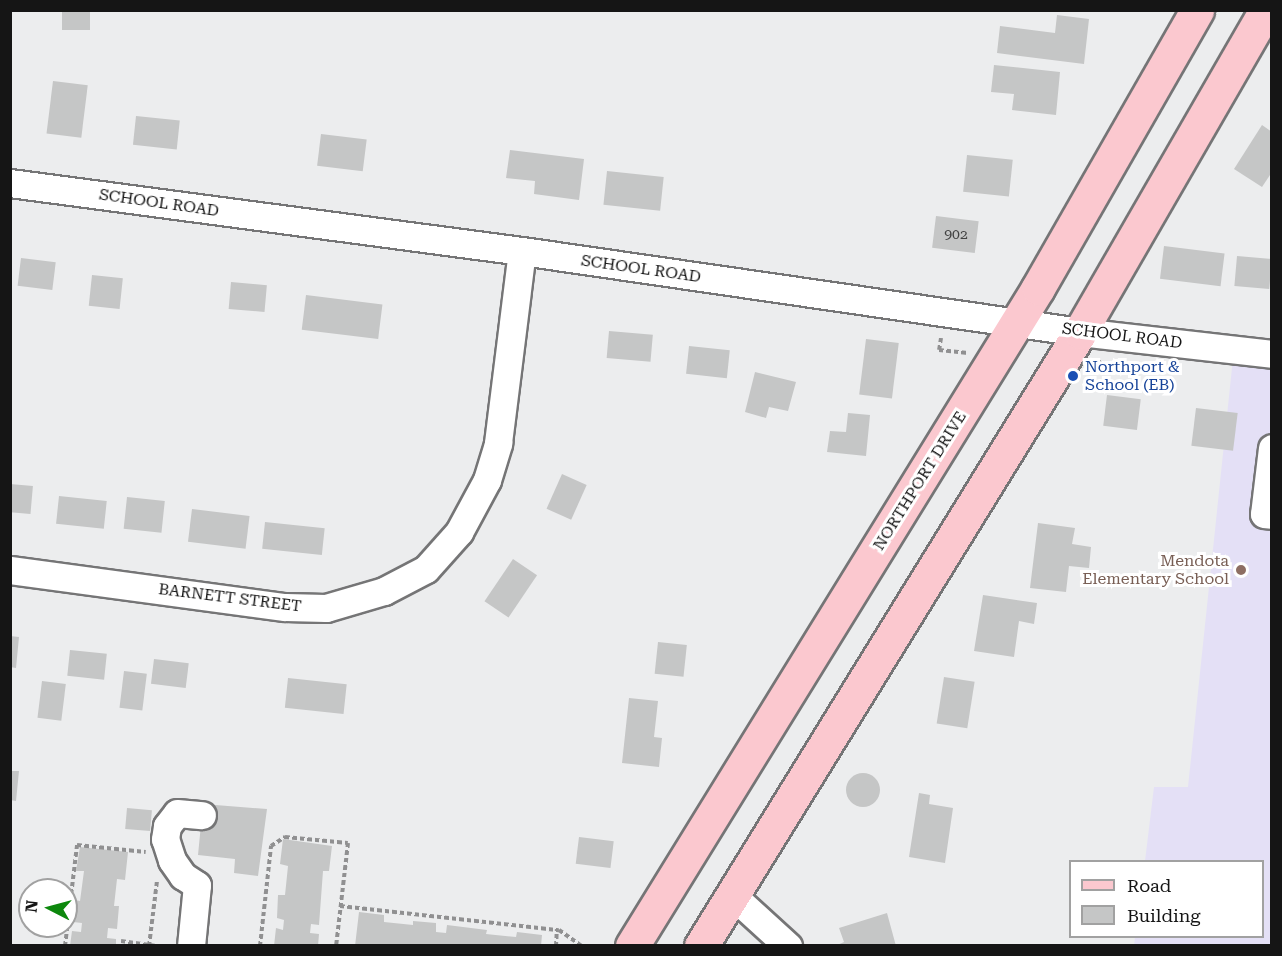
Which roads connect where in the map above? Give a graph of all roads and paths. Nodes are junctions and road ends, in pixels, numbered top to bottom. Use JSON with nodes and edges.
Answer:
{"nodes":[{"id":1,"x":1197,"y":10,"type":"edge"},
{"id":2,"x":1267,"y":15,"type":"edge"},
{"id":3,"x":10,"y":183,"type":"edge"},
{"id":4,"x":522,"y":251,"type":"junction"},
{"id":5,"x":1018,"y":321,"type":"junction"},
{"id":6,"x":1080,"y":332,"type":"junction"},
{"id":7,"x":941,"y":338,"type":"dead end"},
{"id":8,"x":968,"y":353,"type":"dead end"},
{"id":9,"x":1272,"y":354,"type":"edge"},
{"id":10,"x":1103,"y":359,"type":"dead end"},
{"id":11,"x":1095,"y":371,"type":"dead end"},
{"id":12,"x":1272,"y":448,"type":"edge"},
{"id":13,"x":1272,"y":515,"type":"edge"},
{"id":14,"x":10,"y":570,"type":"edge"},
{"id":15,"x":202,"y":816,"type":"dead end"},
{"id":16,"x":165,"y":854,"type":"junction"},
{"id":17,"x":732,"y":895,"type":"junction"},
{"id":18,"x":340,"y":906,"type":"junction"},
{"id":19,"x":557,"y":929,"type":"junction"},
{"id":20,"x":121,"y":941,"type":"dead end"},
{"id":21,"x":65,"y":945,"type":"edge"},
{"id":22,"x":149,"y":945,"type":"edge"},
{"id":23,"x":155,"y":945,"type":"edge"},
{"id":24,"x":191,"y":945,"type":"edge"},
{"id":25,"x":260,"y":945,"type":"edge"},
{"id":26,"x":336,"y":945,"type":"edge"},
{"id":27,"x":556,"y":945,"type":"edge"},
{"id":28,"x":582,"y":945,"type":"edge"},
{"id":29,"x":632,"y":945,"type":"edge"},
{"id":30,"x":701,"y":945,"type":"edge"},
{"id":31,"x":789,"y":945,"type":"edge"}],
"edges":[{"from":1,"to":5,"type":"main road","name":"NORTHPORT DRIVE"},
{"from":2,"to":6,"type":"main road"},
{"from":3,"to":4,"type":"street","name":"SCHOOL ROAD"},
{"from":4,"to":5,"type":"street","name":"SCHOOL ROAD"},
{"from":4,"to":14,"type":"street","name":"BARNETT STREET"},
{"from":5,"to":6,"type":"street","name":"SCHOOL ROAD"},
{"from":5,"to":29,"type":"main road","name":"NORTHPORT DRIVE"},
{"from":6,"to":9,"type":"street","name":"SCHOOL ROAD"},
{"from":6,"to":17,"type":"main road"},
{"from":7,"to":8,"type":"path"},
{"from":10,"to":11,"type":"path"},
{"from":12,"to":13,"type":"street"},
{"from":15,"to":16,"type":"street"},
{"from":16,"to":21,"type":"path"},
{"from":16,"to":22,"type":"path"},
{"from":16,"to":24,"type":"street"},
{"from":17,"to":30,"type":"main road"},
{"from":17,"to":31,"type":"street"},
{"from":18,"to":19,"type":"path"},
{"from":18,"to":25,"type":"path"},
{"from":18,"to":26,"type":"path"},
{"from":19,"to":27,"type":"path"},
{"from":19,"to":28,"type":"path"},
{"from":20,"to":22,"type":"path"},
{"from":22,"to":23,"type":"path"}]}
